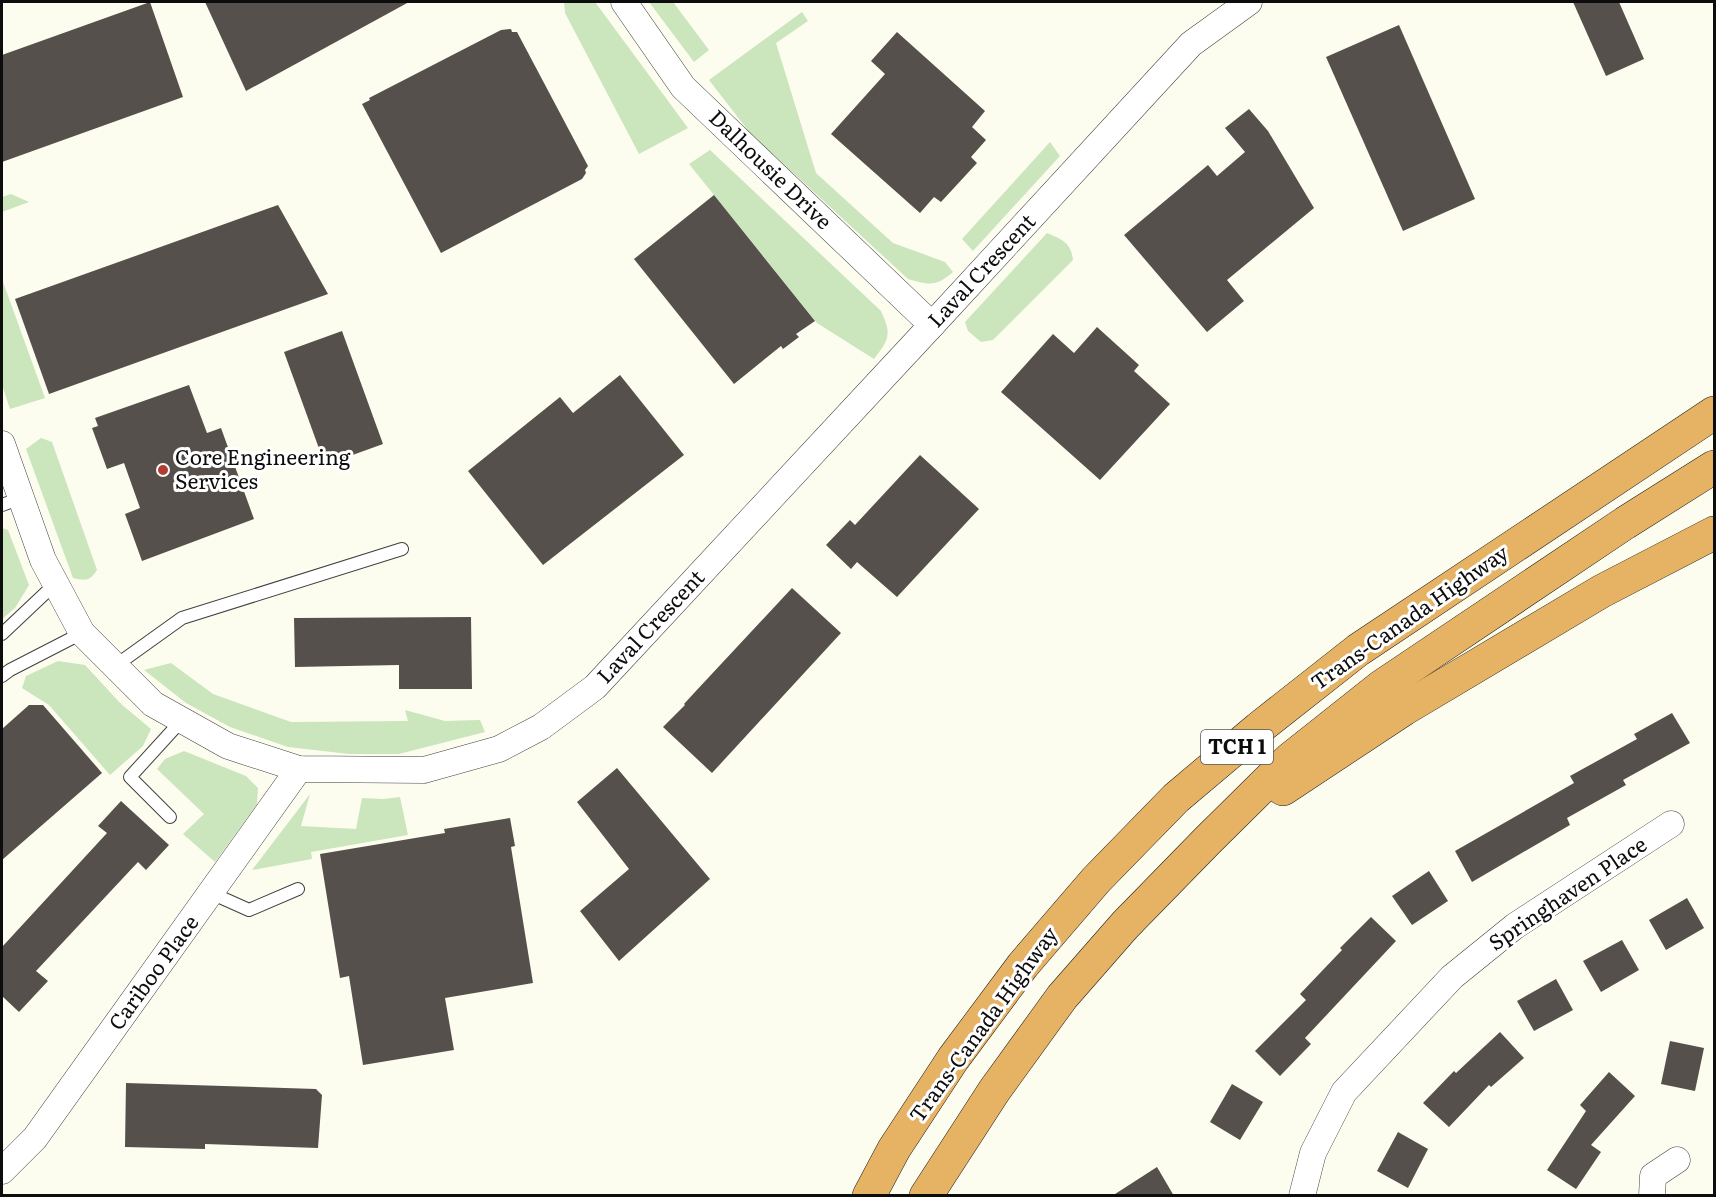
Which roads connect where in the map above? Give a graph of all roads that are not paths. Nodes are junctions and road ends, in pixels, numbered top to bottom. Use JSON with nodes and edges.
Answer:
{"nodes":[{"id":1,"x":624,"y":2,"type":"edge"},
{"id":2,"x":1249,"y":2,"type":"edge"},
{"id":3,"x":932,"y":325,"type":"junction"},
{"id":4,"x":1714,"y":413,"type":"edge"},
{"id":5,"x":2,"y":444,"type":"edge"},
{"id":6,"x":1714,"y":467,"type":"edge"},
{"id":7,"x":11,"y":501,"type":"edge"},
{"id":8,"x":1714,"y":533,"type":"edge"},
{"id":9,"x":402,"y":549,"type":"dead end"},
{"id":10,"x":56,"y":583,"type":"junction"},
{"id":11,"x":82,"y":633,"type":"junction"},
{"id":12,"x":2,"y":634,"type":"edge"},
{"id":13,"x":115,"y":666,"type":"junction"},
{"id":14,"x":2,"y":676,"type":"edge"},
{"id":15,"x":182,"y":720,"type":"junction"},
{"id":16,"x":299,"y":769,"type":"junction"},
{"id":17,"x":170,"y":817,"type":"dead end"},
{"id":18,"x":1671,"y":824,"type":"dead end"},
{"id":19,"x":1208,"y":840,"type":"junction"},
{"id":20,"x":298,"y":889,"type":"dead end"},
{"id":21,"x":211,"y":893,"type":"junction"},
{"id":22,"x":1677,"y":1160,"type":"dead end"},
{"id":23,"x":2,"y":1171,"type":"edge"},
{"id":24,"x":869,"y":1196,"type":"edge"},
{"id":25,"x":926,"y":1196,"type":"edge"},
{"id":26,"x":1302,"y":1196,"type":"edge"},
{"id":27,"x":1652,"y":1196,"type":"edge"}],
"edges":[{"from":1,"to":3,"type":"street","name":"Dalhousie Drive"},
{"from":2,"to":3,"type":"street","name":"Laval Crescent"},
{"from":3,"to":16,"type":"street","name":"Laval Crescent"},
{"from":4,"to":24,"type":"highway","name":"Trans-Canada Highway","number":"TCH 1"},
{"from":5,"to":7,"type":"street","name":"Laval Crescent"},
{"from":6,"to":19,"type":"highway","name":"Trans-Canada Highway","number":"TCH 1"},
{"from":7,"to":10,"type":"street","name":"Laval Crescent"},
{"from":8,"to":19,"type":"highway"},
{"from":9,"to":13,"type":"lane"},
{"from":10,"to":11,"type":"street","name":"Laval Crescent"},
{"from":10,"to":12,"type":"lane"},
{"from":11,"to":13,"type":"street","name":"Laval Crescent"},
{"from":11,"to":14,"type":"lane"},
{"from":13,"to":15,"type":"street","name":"Laval Crescent"},
{"from":15,"to":16,"type":"street","name":"Laval Crescent"},
{"from":15,"to":17,"type":"lane"},
{"from":16,"to":21,"type":"street","name":"Cariboo Place"},
{"from":18,"to":26,"type":"street","name":"Springhaven Place"},
{"from":19,"to":25,"type":"highway","name":"Trans-Canada Highway","number":"TCH 1"},
{"from":20,"to":21,"type":"lane"},
{"from":21,"to":23,"type":"street","name":"Cariboo Place"},
{"from":22,"to":27,"type":"street"}]}
